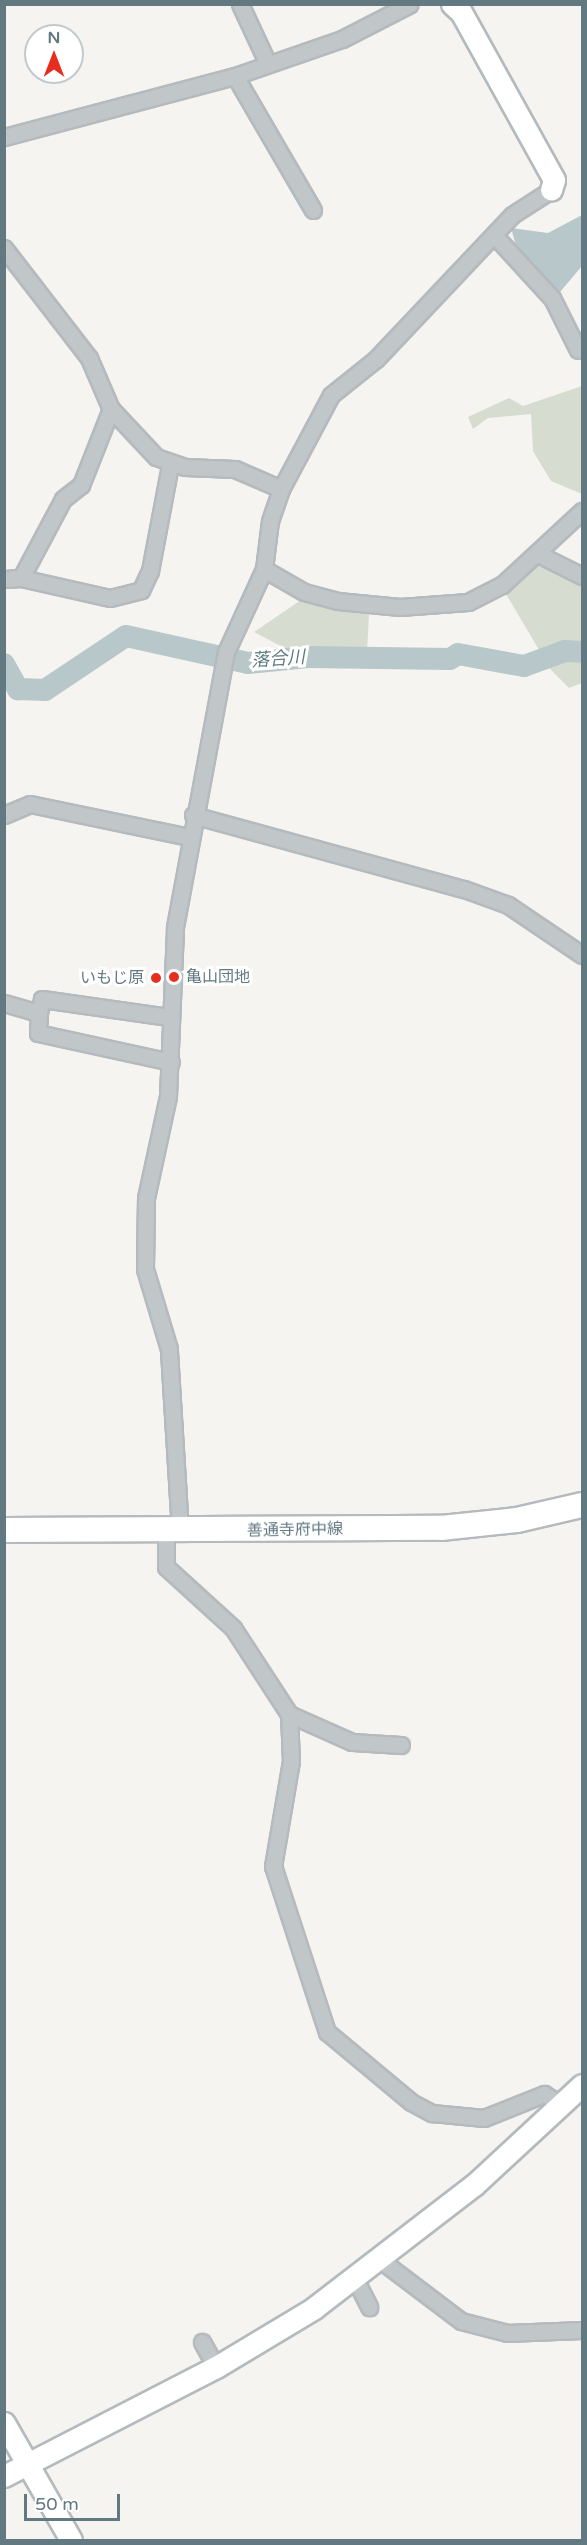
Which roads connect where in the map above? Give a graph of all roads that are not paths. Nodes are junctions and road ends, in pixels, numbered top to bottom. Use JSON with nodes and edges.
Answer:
{"nodes":[{"id":1,"x":410,"y":4,"type":"edge"},
{"id":2,"x":452,"y":4,"type":"edge"},
{"id":3,"x":246,"y":7,"type":"edge"},
{"id":4,"x":268,"y":64,"type":"junction"},
{"id":5,"x":236,"y":76,"type":"junction"},
{"id":6,"x":4,"y":137,"type":"edge"},
{"id":7,"x":551,"y":190,"type":"joint"},
{"id":8,"x":313,"y":210,"type":"dead end"},
{"id":9,"x":494,"y":235,"type":"junction"},
{"id":10,"x":4,"y":248,"type":"edge"},
{"id":11,"x":578,"y":350,"type":"dead end"},
{"id":12,"x":111,"y":409,"type":"junction"},
{"id":13,"x":170,"y":465,"type":"junction"},
{"id":14,"x":281,"y":489,"type":"junction"},
{"id":15,"x":582,"y":511,"type":"edge"},
{"id":16,"x":538,"y":554,"type":"junction"},
{"id":17,"x":264,"y":569,"type":"junction"},
{"id":18,"x":582,"y":576,"type":"edge"},
{"id":19,"x":21,"y":578,"type":"junction"},
{"id":20,"x":4,"y":579,"type":"edge"},
{"id":21,"x":4,"y":815,"type":"edge"},
{"id":22,"x":194,"y":815,"type":"junction"},
{"id":23,"x":190,"y":837,"type":"junction"},
{"id":24,"x":582,"y":955,"type":"edge"},
{"id":25,"x":4,"y":1003,"type":"edge"},
{"id":26,"x":39,"y":1012,"type":"junction"},
{"id":27,"x":169,"y":1017,"type":"junction"},
{"id":28,"x":171,"y":1062,"type":"junction"},
{"id":29,"x":582,"y":1504,"type":"edge"},
{"id":30,"x":4,"y":1530,"type":"edge"},
{"id":31,"x":173,"y":1532,"type":"junction"},
{"id":32,"x":289,"y":1714,"type":"junction"},
{"id":33,"x":401,"y":1745,"type":"dead end"},
{"id":34,"x":582,"y":2085,"type":"edge"},
{"id":35,"x":561,"y":2104,"type":"junction"},
{"id":36,"x":379,"y":2259,"type":"junction"},
{"id":37,"x":354,"y":2277,"type":"junction"},
{"id":38,"x":369,"y":2307,"type":"dead end"},
{"id":39,"x":582,"y":2331,"type":"edge"},
{"id":40,"x":202,"y":2342,"type":"dead end"},
{"id":41,"x":216,"y":2367,"type":"junction"},
{"id":42,"x":4,"y":2424,"type":"edge"},
{"id":43,"x":27,"y":2463,"type":"junction"},
{"id":44,"x":4,"y":2476,"type":"edge"},
{"id":45,"x":71,"y":2541,"type":"edge"}],
"edges":[{"from":1,"to":4,"type":"street"},
{"from":2,"to":7,"type":"street"},
{"from":3,"to":4,"type":"street"},
{"from":4,"to":5,"type":"street"},
{"from":5,"to":6,"type":"street"},
{"from":5,"to":8,"type":"street"},
{"from":7,"to":9,"type":"street"},
{"from":9,"to":11,"type":"street"},
{"from":9,"to":14,"type":"street"},
{"from":10,"to":12,"type":"street"},
{"from":12,"to":13,"type":"street"},
{"from":12,"to":19,"type":"street"},
{"from":13,"to":14,"type":"street"},
{"from":13,"to":19,"type":"street"},
{"from":14,"to":17,"type":"street"},
{"from":15,"to":16,"type":"street"},
{"from":16,"to":17,"type":"street"},
{"from":16,"to":18,"type":"street"},
{"from":17,"to":22,"type":"street"},
{"from":19,"to":20,"type":"street"},
{"from":21,"to":23,"type":"street"},
{"from":22,"to":23,"type":"street"},
{"from":22,"to":24,"type":"street"},
{"from":23,"to":27,"type":"street"},
{"from":25,"to":26,"type":"street"},
{"from":26,"to":27,"type":"street"},
{"from":26,"to":28,"type":"street"},
{"from":27,"to":28,"type":"street"},
{"from":28,"to":31,"type":"street"},
{"from":29,"to":31,"type":"main road","name":"善通寺府中線"},
{"from":30,"to":31,"type":"main road","name":"善通寺府中線"},
{"from":31,"to":32,"type":"street"},
{"from":32,"to":33,"type":"street"},
{"from":32,"to":35,"type":"street"},
{"from":34,"to":35,"type":"street"},
{"from":35,"to":36,"type":"street"},
{"from":36,"to":37,"type":"street"},
{"from":36,"to":39,"type":"street"},
{"from":37,"to":38,"type":"street"},
{"from":37,"to":41,"type":"street"},
{"from":40,"to":41,"type":"street"},
{"from":41,"to":43,"type":"street"},
{"from":42,"to":43,"type":"street"},
{"from":43,"to":44,"type":"street"},
{"from":43,"to":45,"type":"street"}]}
